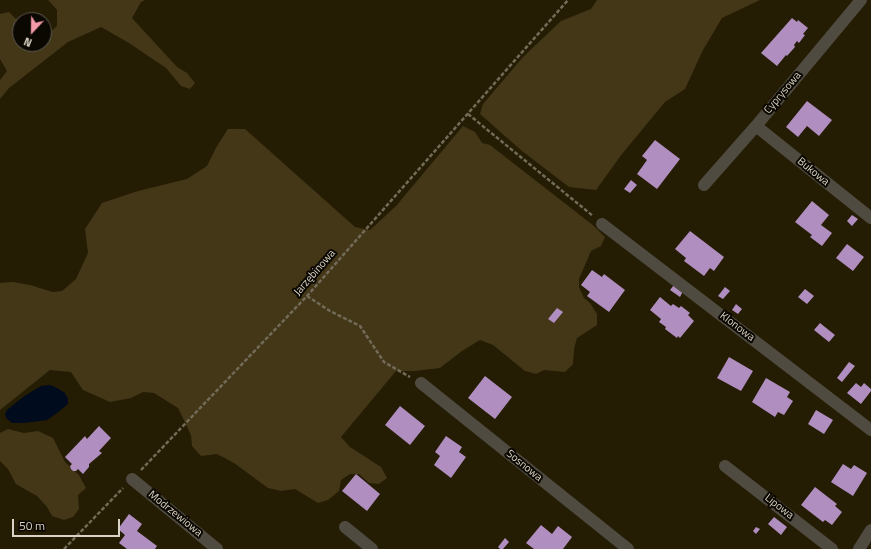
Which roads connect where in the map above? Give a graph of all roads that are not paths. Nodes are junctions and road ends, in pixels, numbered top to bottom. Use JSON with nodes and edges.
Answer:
{"nodes":[{"id":1,"x":861,"y":0,"type":"edge"},
{"id":2,"x":756,"y":126,"type":"junction"},
{"id":3,"x":704,"y":185,"type":"dead end"},
{"id":4,"x":871,"y":218,"type":"edge"},
{"id":5,"x":602,"y":224,"type":"road end"},
{"id":6,"x":421,"y":383,"type":"road end"},
{"id":7,"x":871,"y":430,"type":"edge"},
{"id":8,"x":725,"y":466,"type":"dead end"},
{"id":9,"x":132,"y":479,"type":"road end"},
{"id":10,"x":345,"y":527,"type":"dead end"},
{"id":11,"x":871,"y":530,"type":"edge"},
{"id":12,"x":217,"y":549,"type":"edge"},
{"id":13,"x":372,"y":549,"type":"edge"},
{"id":14,"x":628,"y":549,"type":"edge"},
{"id":15,"x":832,"y":549,"type":"edge"},
{"id":16,"x":859,"y":549,"type":"edge"}],
"edges":[{"from":1,"to":2,"type":"street","name":"Cyprysowa"},
{"from":2,"to":3,"type":"street","name":"Cyprysowa"},
{"from":2,"to":4,"type":"street","name":"Bukowa"},
{"from":5,"to":7,"type":"street","name":"Klonowa"},
{"from":6,"to":14,"type":"street","name":"Sosnowa"},
{"from":8,"to":15,"type":"street","name":"Lipowa"},
{"from":9,"to":12,"type":"street","name":"Modrzewiowa"},
{"from":10,"to":13,"type":"street"},
{"from":11,"to":16,"type":"street"}]}
